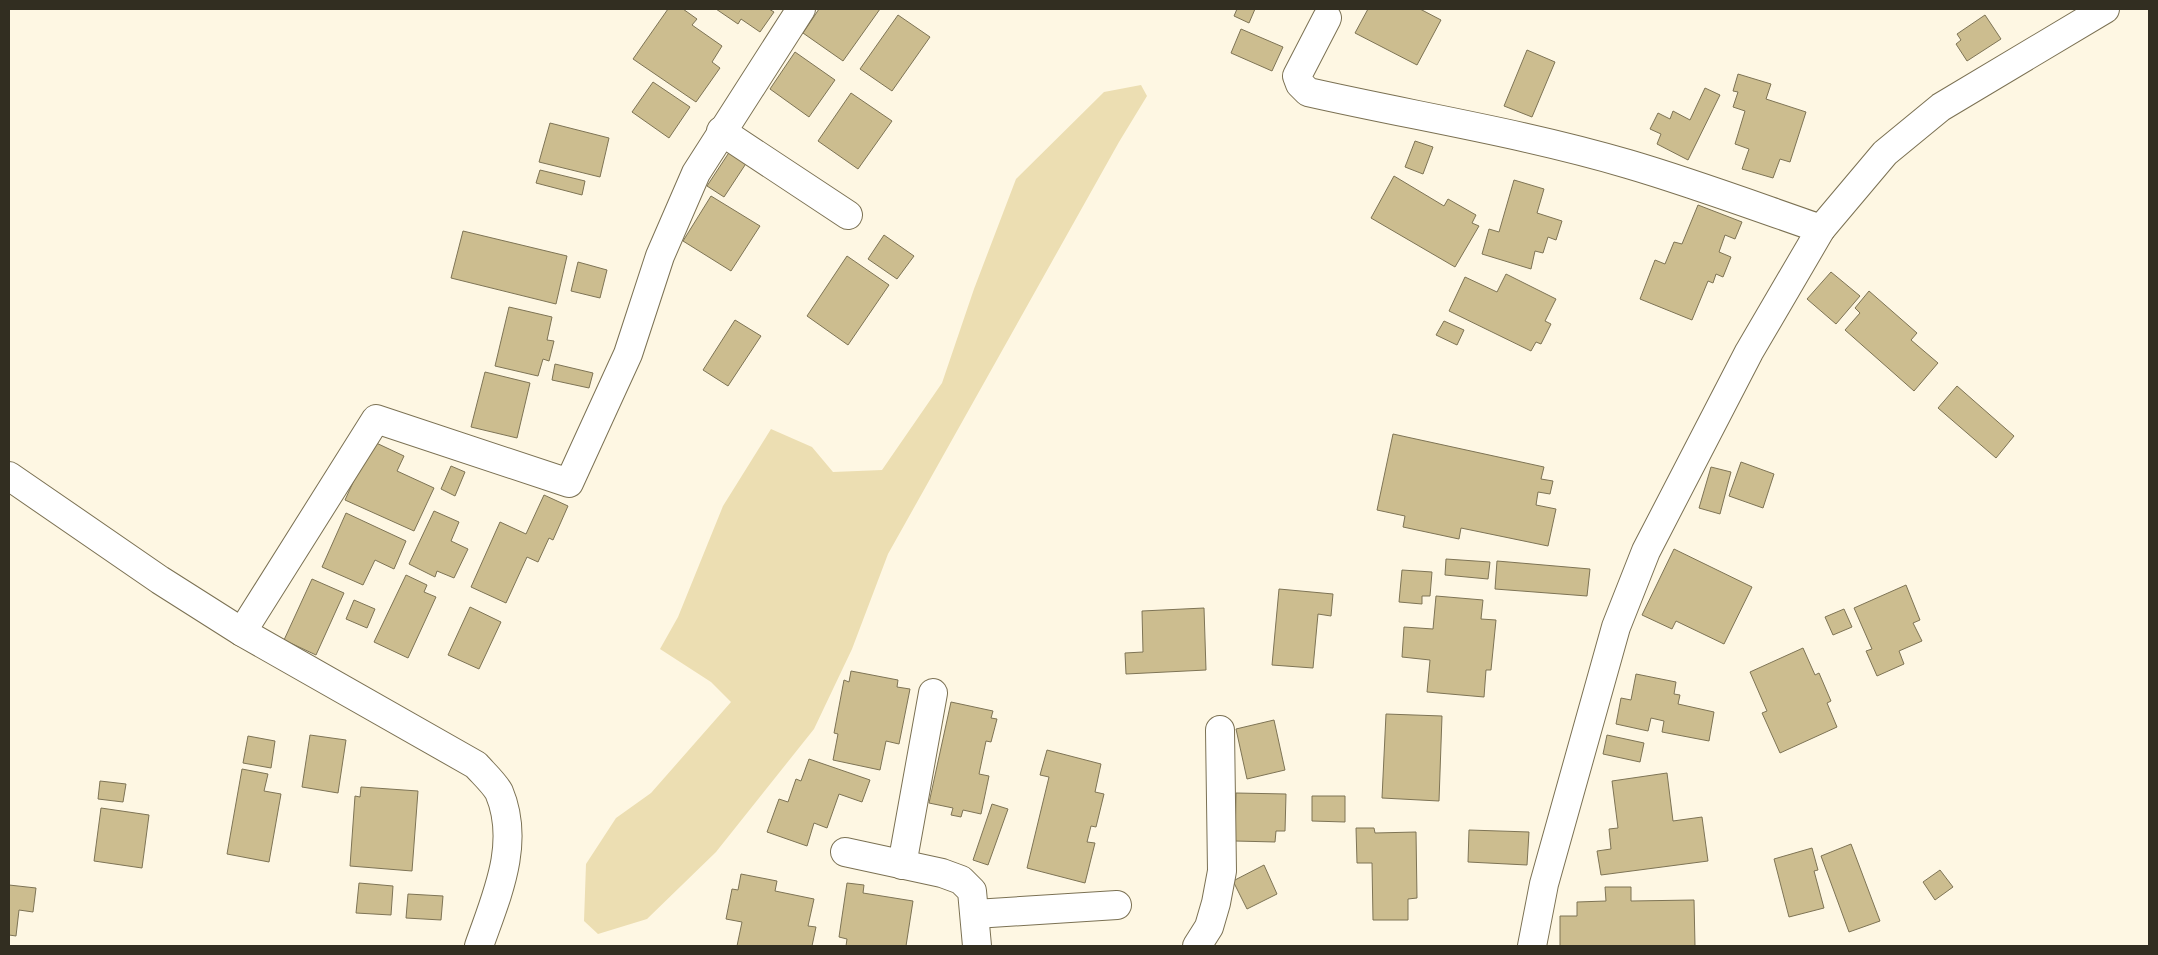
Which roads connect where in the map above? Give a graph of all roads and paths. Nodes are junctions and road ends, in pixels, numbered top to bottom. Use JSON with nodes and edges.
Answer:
{"nodes":[{"id":1,"x":801,"y":9,"type":"edge"},
{"id":2,"x":2105,"y":9,"type":"edge"},
{"id":3,"x":1327,"y":18,"type":"dead end"},
{"id":4,"x":721,"y":131,"type":"junction"},
{"id":5,"x":848,"y":215,"type":"dead end"},
{"id":6,"x":1822,"y":229,"type":"junction"},
{"id":7,"x":9,"y":476,"type":"edge"},
{"id":8,"x":242,"y":632,"type":"junction"},
{"id":9,"x":933,"y":693,"type":"dead end"},
{"id":10,"x":1220,"y":730,"type":"dead end"},
{"id":11,"x":845,"y":852,"type":"dead end"},
{"id":12,"x":902,"y":865,"type":"junction"},
{"id":13,"x":1116,"y":905,"type":"dead end"},
{"id":14,"x":975,"y":914,"type":"junction"},
{"id":15,"x":479,"y":946,"type":"edge"},
{"id":16,"x":977,"y":946,"type":"edge"},
{"id":17,"x":1197,"y":946,"type":"edge"},
{"id":18,"x":1532,"y":946,"type":"edge"}],
"edges":[{"from":1,"to":4,"type":"street"},
{"from":2,"to":6,"type":"street"},
{"from":3,"to":6,"type":"street"},
{"from":4,"to":5,"type":"street"},
{"from":4,"to":8,"type":"street"},
{"from":6,"to":18,"type":"street"},
{"from":7,"to":8,"type":"street"},
{"from":8,"to":15,"type":"street"},
{"from":9,"to":12,"type":"street"},
{"from":10,"to":17,"type":"street"},
{"from":11,"to":12,"type":"street"},
{"from":12,"to":14,"type":"street"},
{"from":13,"to":14,"type":"street"},
{"from":14,"to":16,"type":"street"}]}
